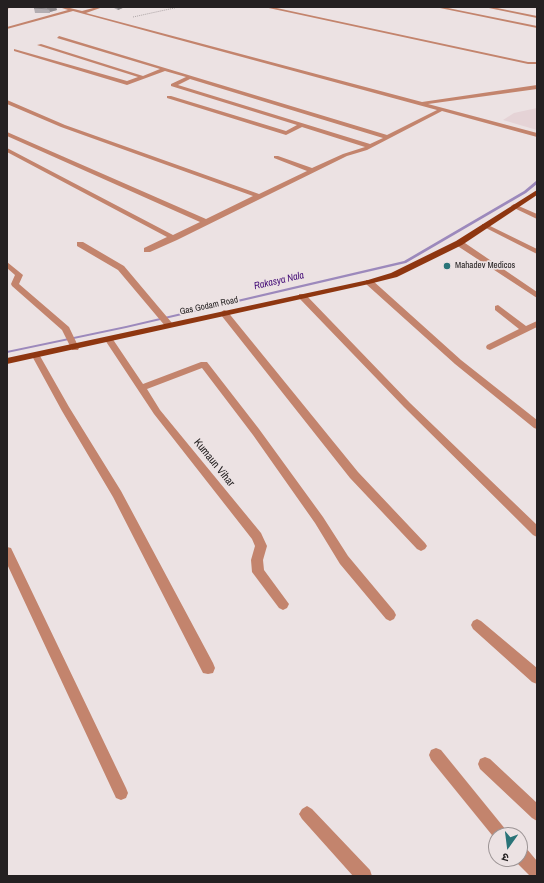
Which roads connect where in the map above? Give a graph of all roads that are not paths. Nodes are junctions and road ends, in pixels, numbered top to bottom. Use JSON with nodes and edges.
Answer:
{"nodes":[{"id":1,"x":10,"y":7,"type":"edge"},
{"id":2,"x":61,"y":7,"type":"edge"},
{"id":3,"x":101,"y":7,"type":"edge"},
{"id":4,"x":266,"y":7,"type":"edge"},
{"id":5,"x":437,"y":7,"type":"edge"},
{"id":6,"x":486,"y":7,"type":"edge"},
{"id":7,"x":7,"y":8,"type":"edge"},
{"id":8,"x":73,"y":10,"type":"junction"},
{"id":9,"x":82,"y":13,"type":"junction"},
{"id":10,"x":537,"y":16,"type":"edge"},
{"id":11,"x":537,"y":27,"type":"edge"},
{"id":12,"x":7,"y":28,"type":"edge"},
{"id":13,"x":59,"y":37,"type":"dead end"},
{"id":14,"x":39,"y":45,"type":"dead end"},
{"id":15,"x":16,"y":50,"type":"dead end"},
{"id":16,"x":537,"y":63,"type":"edge"},
{"id":17,"x":165,"y":69,"type":"junction"},
{"id":18,"x":142,"y":77,"type":"junction"},
{"id":19,"x":190,"y":77,"type":"junction"},
{"id":20,"x":537,"y":88,"type":"edge"},
{"id":21,"x":169,"y":97,"type":"dead end"},
{"id":22,"x":7,"y":102,"type":"edge"},
{"id":23,"x":422,"y":103,"type":"junction"},
{"id":24,"x":442,"y":109,"type":"junction"},
{"id":25,"x":302,"y":125,"type":"junction"},
{"id":26,"x":7,"y":134,"type":"edge"},
{"id":27,"x":537,"y":135,"type":"edge"},
{"id":28,"x":387,"y":137,"type":"junction"},
{"id":29,"x":22,"y":140,"type":"junction"},
{"id":30,"x":369,"y":146,"type":"junction"},
{"id":31,"x":7,"y":148,"type":"edge"},
{"id":32,"x":276,"y":156,"type":"dead end"},
{"id":33,"x":313,"y":171,"type":"junction"},
{"id":34,"x":537,"y":192,"type":"edge"},
{"id":35,"x":260,"y":197,"type":"junction"},
{"id":36,"x":514,"y":206,"type":"junction"},
{"id":37,"x":537,"y":217,"type":"edge"},
{"id":38,"x":207,"y":222,"type":"junction"},
{"id":39,"x":484,"y":225,"type":"junction"},
{"id":40,"x":174,"y":238,"type":"junction"},
{"id":41,"x":80,"y":244,"type":"dead end"},
{"id":42,"x":459,"y":244,"type":"junction"},
{"id":43,"x":147,"y":250,"type":"dead end"},
{"id":44,"x":537,"y":252,"type":"edge"},
{"id":45,"x":7,"y":264,"type":"edge"},
{"id":46,"x":369,"y":282,"type":"junction"},
{"id":47,"x":302,"y":296,"type":"junction"},
{"id":48,"x":537,"y":296,"type":"edge"},
{"id":49,"x":498,"y":308,"type":"dead end"},
{"id":50,"x":224,"y":313,"type":"junction"},
{"id":51,"x":165,"y":320,"type":"junction"},
{"id":52,"x":537,"y":324,"type":"edge"},
{"id":53,"x":525,"y":330,"type":"junction"},
{"id":54,"x":109,"y":340,"type":"junction"},
{"id":55,"x":74,"y":345,"type":"junction"},
{"id":56,"x":490,"y":347,"type":"dead end"},
{"id":57,"x":36,"y":356,"type":"junction"},
{"id":58,"x":7,"y":361,"type":"edge"},
{"id":59,"x":141,"y":388,"type":"junction"},
{"id":60,"x":537,"y":425,"type":"edge"},
{"id":61,"x":537,"y":532,"type":"edge"},
{"id":62,"x":421,"y":546,"type":"dead end"},
{"id":63,"x":7,"y":552,"type":"edge"},
{"id":64,"x":283,"y":604,"type":"dead end"},
{"id":65,"x":390,"y":615,"type":"dead end"},
{"id":66,"x":478,"y":625,"type":"dead end"},
{"id":67,"x":208,"y":668,"type":"dead end"},
{"id":68,"x":537,"y":677,"type":"edge"},
{"id":69,"x":436,"y":755,"type":"dead end"},
{"id":70,"x":485,"y":764,"type":"dead end"},
{"id":71,"x":121,"y":792,"type":"dead end"},
{"id":72,"x":537,"y":813,"type":"edge"},
{"id":73,"x":307,"y":814,"type":"dead end"},
{"id":74,"x":495,"y":827,"type":"edge"},
{"id":75,"x":528,"y":862,"type":"edge"},
{"id":76,"x":537,"y":872,"type":"edge"},
{"id":77,"x":364,"y":876,"type":"edge"}],
"edges":[{"from":1,"to":7,"type":"street"},
{"from":2,"to":8,"type":"street"},
{"from":3,"to":9,"type":"street"},
{"from":4,"to":16,"type":"street"},
{"from":5,"to":11,"type":"street"},
{"from":6,"to":10,"type":"street"},
{"from":8,"to":9,"type":"street"},
{"from":8,"to":12,"type":"street"},
{"from":9,"to":23,"type":"street"},
{"from":13,"to":17,"type":"street"},
{"from":14,"to":18,"type":"street"},
{"from":15,"to":18,"type":"street"},
{"from":17,"to":18,"type":"street"},
{"from":17,"to":19,"type":"street"},
{"from":19,"to":25,"type":"street"},
{"from":19,"to":28,"type":"street"},
{"from":20,"to":23,"type":"street"},
{"from":21,"to":25,"type":"street"},
{"from":22,"to":35,"type":"street"},
{"from":23,"to":24,"type":"street"},
{"from":24,"to":27,"type":"street"},
{"from":24,"to":28,"type":"street"},
{"from":25,"to":30,"type":"street"},
{"from":26,"to":29,"type":"street"},
{"from":28,"to":30,"type":"street"},
{"from":29,"to":31,"type":"street"},
{"from":29,"to":38,"type":"street"},
{"from":30,"to":33,"type":"street"},
{"from":31,"to":40,"type":"street"},
{"from":32,"to":33,"type":"street"},
{"from":33,"to":35,"type":"street"},
{"from":34,"to":36,"type":"main road","name":"Gas Godam Road"},
{"from":35,"to":38,"type":"street"},
{"from":36,"to":37,"type":"street"},
{"from":36,"to":39,"type":"main road","name":"Gas Godam Road"},
{"from":38,"to":40,"type":"street"},
{"from":39,"to":42,"type":"main road","name":"Gas Godam Road"},
{"from":39,"to":44,"type":"street"},
{"from":40,"to":43,"type":"street"},
{"from":41,"to":51,"type":"street"},
{"from":42,"to":46,"type":"main road","name":"Gas Godam Road"},
{"from":42,"to":48,"type":"street"},
{"from":45,"to":55,"type":"street"},
{"from":46,"to":47,"type":"main road","name":"Gas Godam Road"},
{"from":46,"to":60,"type":"street"},
{"from":47,"to":50,"type":"main road","name":"Gas Godam Road"},
{"from":47,"to":61,"type":"street"},
{"from":49,"to":53,"type":"street"},
{"from":50,"to":51,"type":"main road","name":"Gas Godam Road"},
{"from":50,"to":62,"type":"street"},
{"from":51,"to":54,"type":"main road","name":"Gas Godam Road"},
{"from":52,"to":53,"type":"street"},
{"from":53,"to":56,"type":"street"},
{"from":54,"to":55,"type":"main road","name":"Gas Godam Road"},
{"from":54,"to":59,"type":"street","name":"Kumaun Vihar"},
{"from":55,"to":57,"type":"main road","name":"Gas Godam Road"},
{"from":57,"to":58,"type":"main road","name":"Gas Godam Road"},
{"from":57,"to":67,"type":"street"},
{"from":59,"to":64,"type":"street","name":"Kumaun Vihar"},
{"from":59,"to":65,"type":"street"},
{"from":63,"to":71,"type":"street"},
{"from":66,"to":68,"type":"street"},
{"from":69,"to":74,"type":"street"},
{"from":70,"to":72,"type":"street"},
{"from":73,"to":77,"type":"street"},
{"from":75,"to":76,"type":"street"}]}
